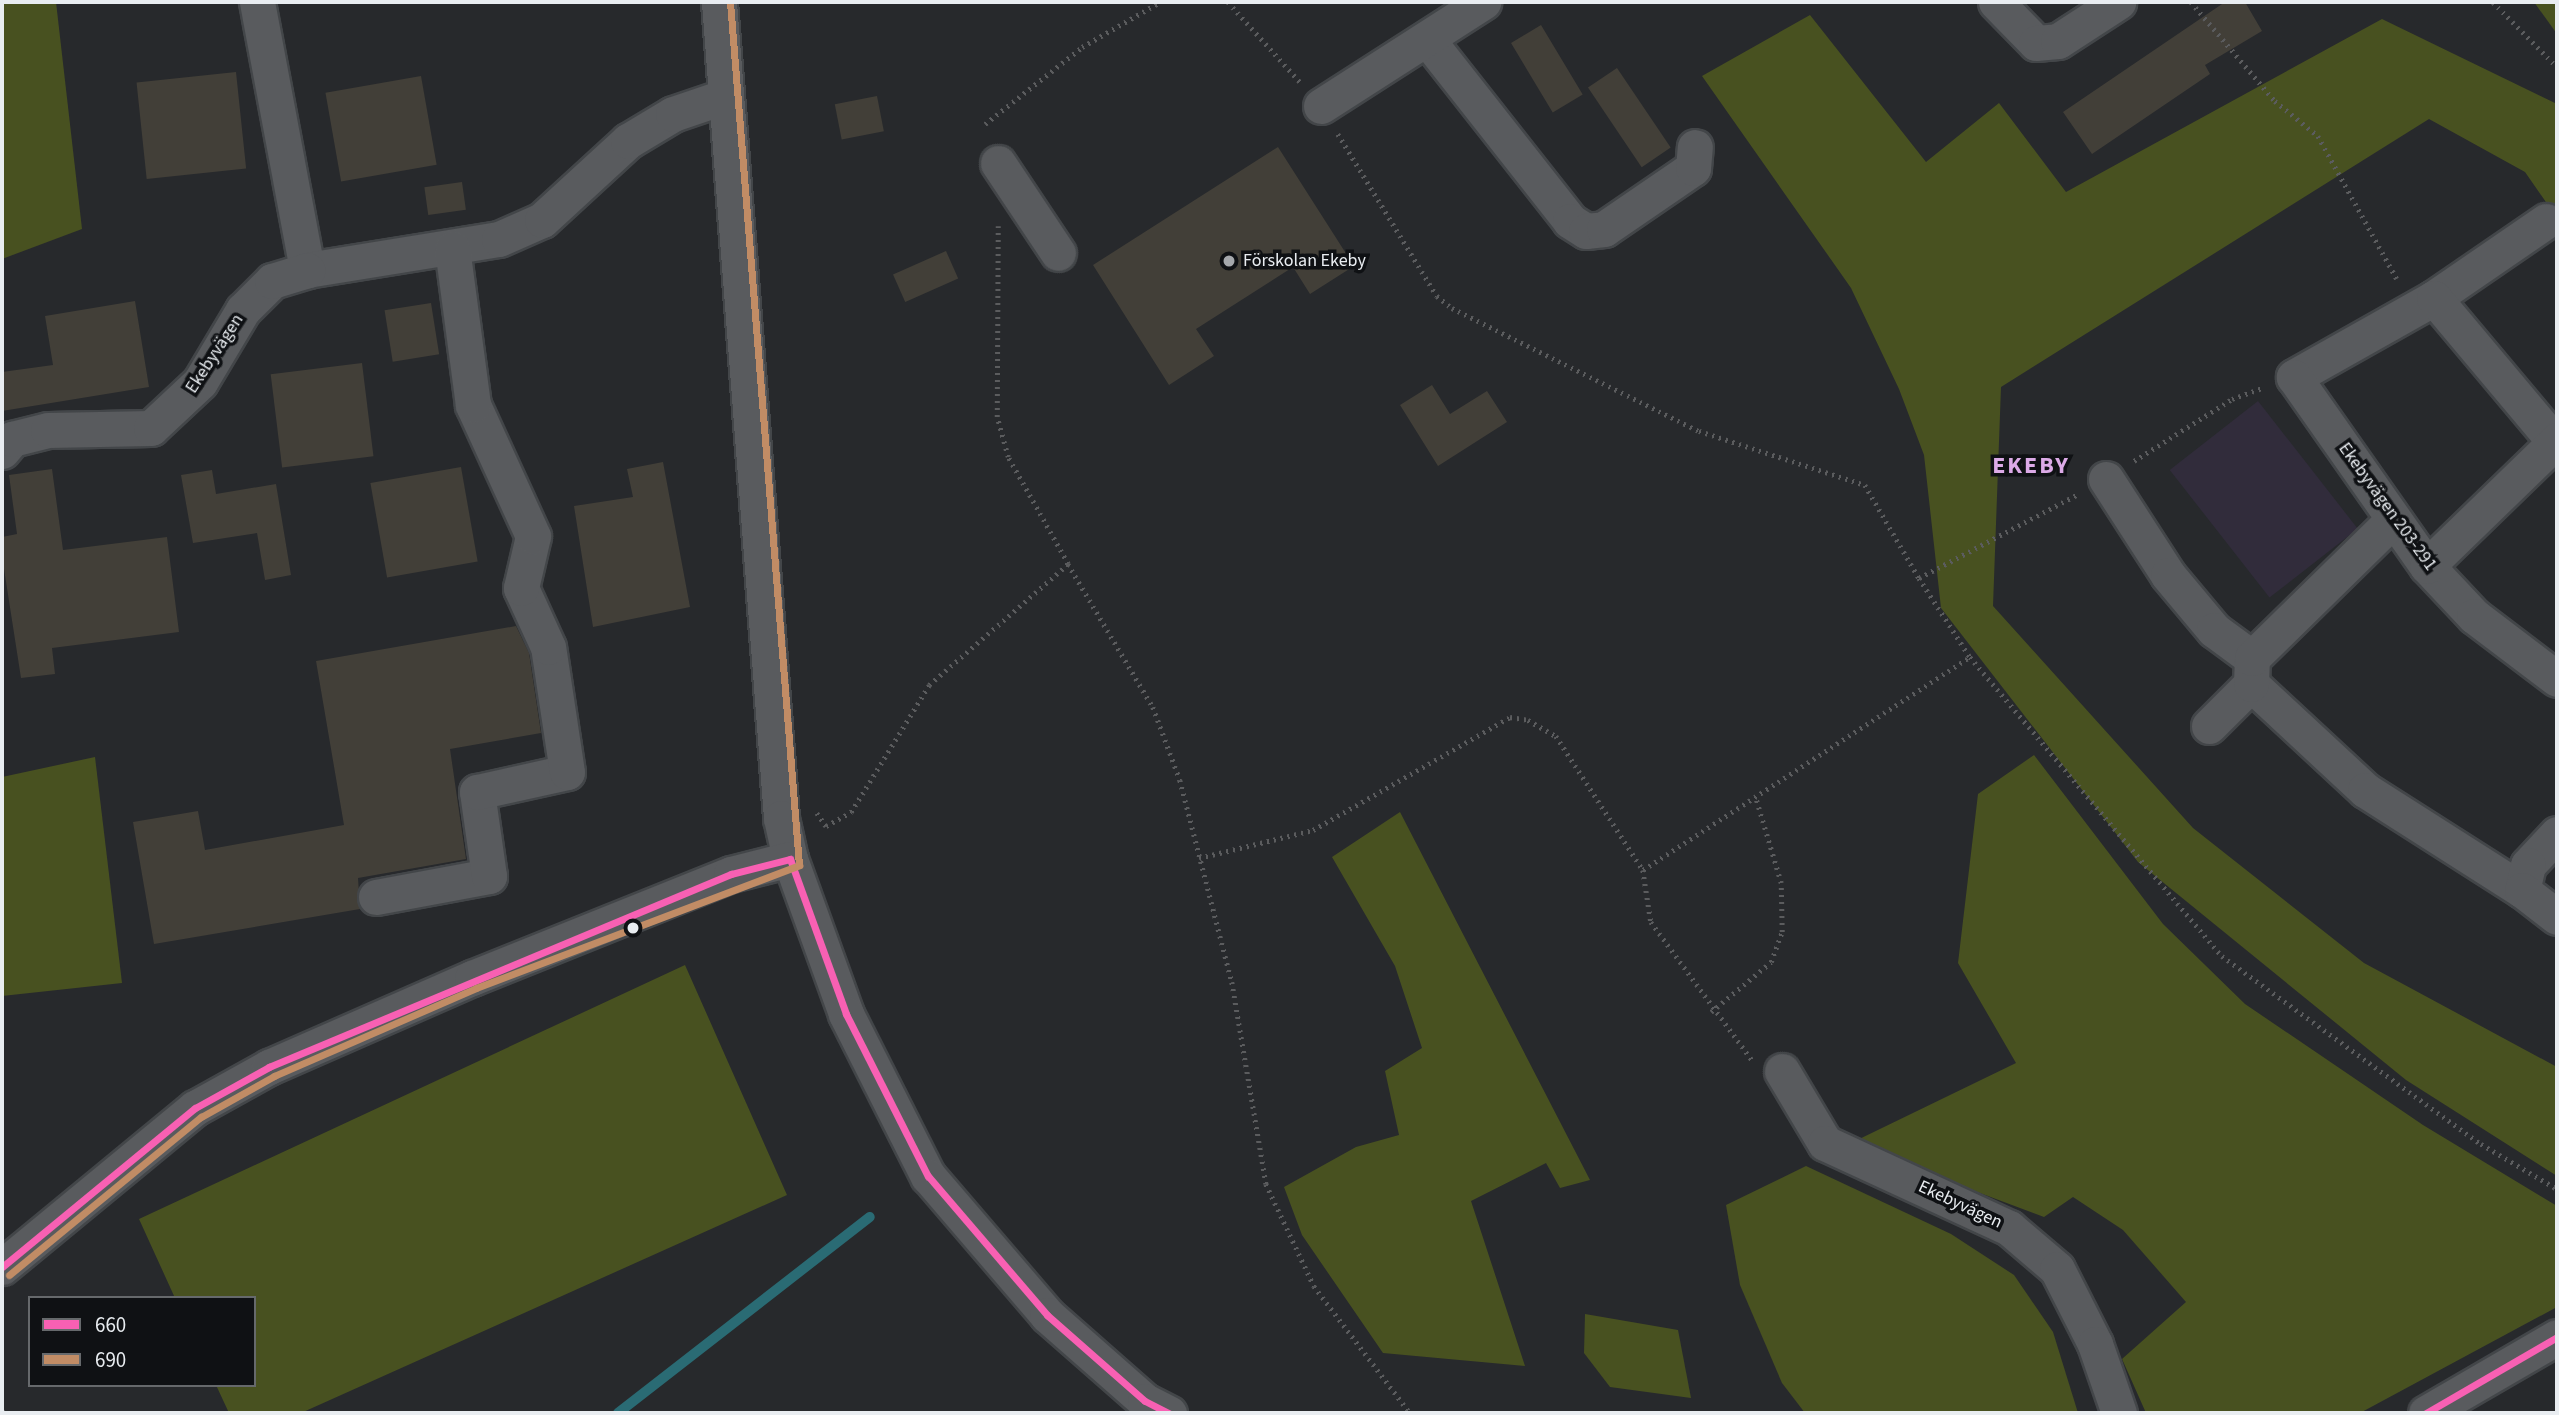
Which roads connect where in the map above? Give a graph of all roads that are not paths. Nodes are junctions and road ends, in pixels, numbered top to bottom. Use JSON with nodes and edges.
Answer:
{"nodes":[{"id":1,"x":257,"y":2,"type":"edge"},
{"id":2,"x":719,"y":2,"type":"edge"},
{"id":3,"x":1483,"y":2,"type":"edge"},
{"id":4,"x":1996,"y":2,"type":"edge"},
{"id":5,"x":2118,"y":2,"type":"edge"},
{"id":6,"x":1427,"y":39,"type":"junction"},
{"id":7,"x":726,"y":96,"type":"junction"},
{"id":8,"x":1321,"y":106,"type":"road end"},
{"id":9,"x":1695,"y":147,"type":"dead end"},
{"id":10,"x":998,"y":163,"type":"dead end"},
{"id":11,"x":2546,"y":221,"type":"dead end"},
{"id":12,"x":452,"y":248,"type":"junction"},
{"id":13,"x":1058,"y":253,"type":"dead end"},
{"id":14,"x":307,"y":270,"type":"junction"},
{"id":15,"x":2425,"y":303,"type":"junction"},
{"id":16,"x":2553,"y":447,"type":"edge"},
{"id":17,"x":2,"y":451,"type":"edge"},
{"id":18,"x":2106,"y":479,"type":"road end"},
{"id":19,"x":2392,"y":521,"type":"junction"},
{"id":20,"x":2427,"y":566,"type":"junction"},
{"id":21,"x":2251,"y":671,"type":"junction"},
{"id":22,"x":2557,"y":678,"type":"edge"},
{"id":23,"x":2208,"y":726,"type":"dead end"},
{"id":24,"x":2557,"y":834,"type":"edge"},
{"id":25,"x":790,"y":859,"type":"junction"},
{"id":26,"x":2522,"y":890,"type":"junction"},
{"id":27,"x":376,"y":897,"type":"dead end"},
{"id":28,"x":2557,"y":916,"type":"edge"},
{"id":29,"x":1782,"y":1071,"type":"road end"},
{"id":30,"x":2,"y":1267,"type":"edge"},
{"id":31,"x":2557,"y":1337,"type":"edge"},
{"id":32,"x":1169,"y":1413,"type":"edge"},
{"id":33,"x":2119,"y":1413,"type":"edge"},
{"id":34,"x":2426,"y":1413,"type":"edge"}],
"edges":[{"from":1,"to":14,"type":"street"},
{"from":2,"to":7,"type":"street"},
{"from":3,"to":6,"type":"street"},
{"from":4,"to":5,"type":"street"},
{"from":6,"to":8,"type":"street"},
{"from":6,"to":9,"type":"street"},
{"from":7,"to":12,"type":"street","name":"Ekebyvägen"},
{"from":7,"to":25,"type":"street"},
{"from":10,"to":13,"type":"street"},
{"from":11,"to":15,"type":"street"},
{"from":12,"to":14,"type":"street","name":"Ekebyvägen"},
{"from":12,"to":27,"type":"street"},
{"from":14,"to":17,"type":"street","name":"Ekebyvägen"},
{"from":15,"to":16,"type":"street"},
{"from":15,"to":19,"type":"street","name":"Ekebyvägen 203-291"},
{"from":16,"to":20,"type":"street"},
{"from":18,"to":21,"type":"street"},
{"from":19,"to":20,"type":"street","name":"Ekebyvägen 203-291"},
{"from":19,"to":21,"type":"street"},
{"from":20,"to":22,"type":"street","name":"Ekebyvägen 203-291"},
{"from":21,"to":23,"type":"street"},
{"from":21,"to":26,"type":"street"},
{"from":24,"to":26,"type":"street"},
{"from":25,"to":30,"type":"street"},
{"from":25,"to":32,"type":"street"},
{"from":26,"to":28,"type":"street"},
{"from":29,"to":33,"type":"street","name":"Ekebyvägen"},
{"from":31,"to":34,"type":"street"}]}
